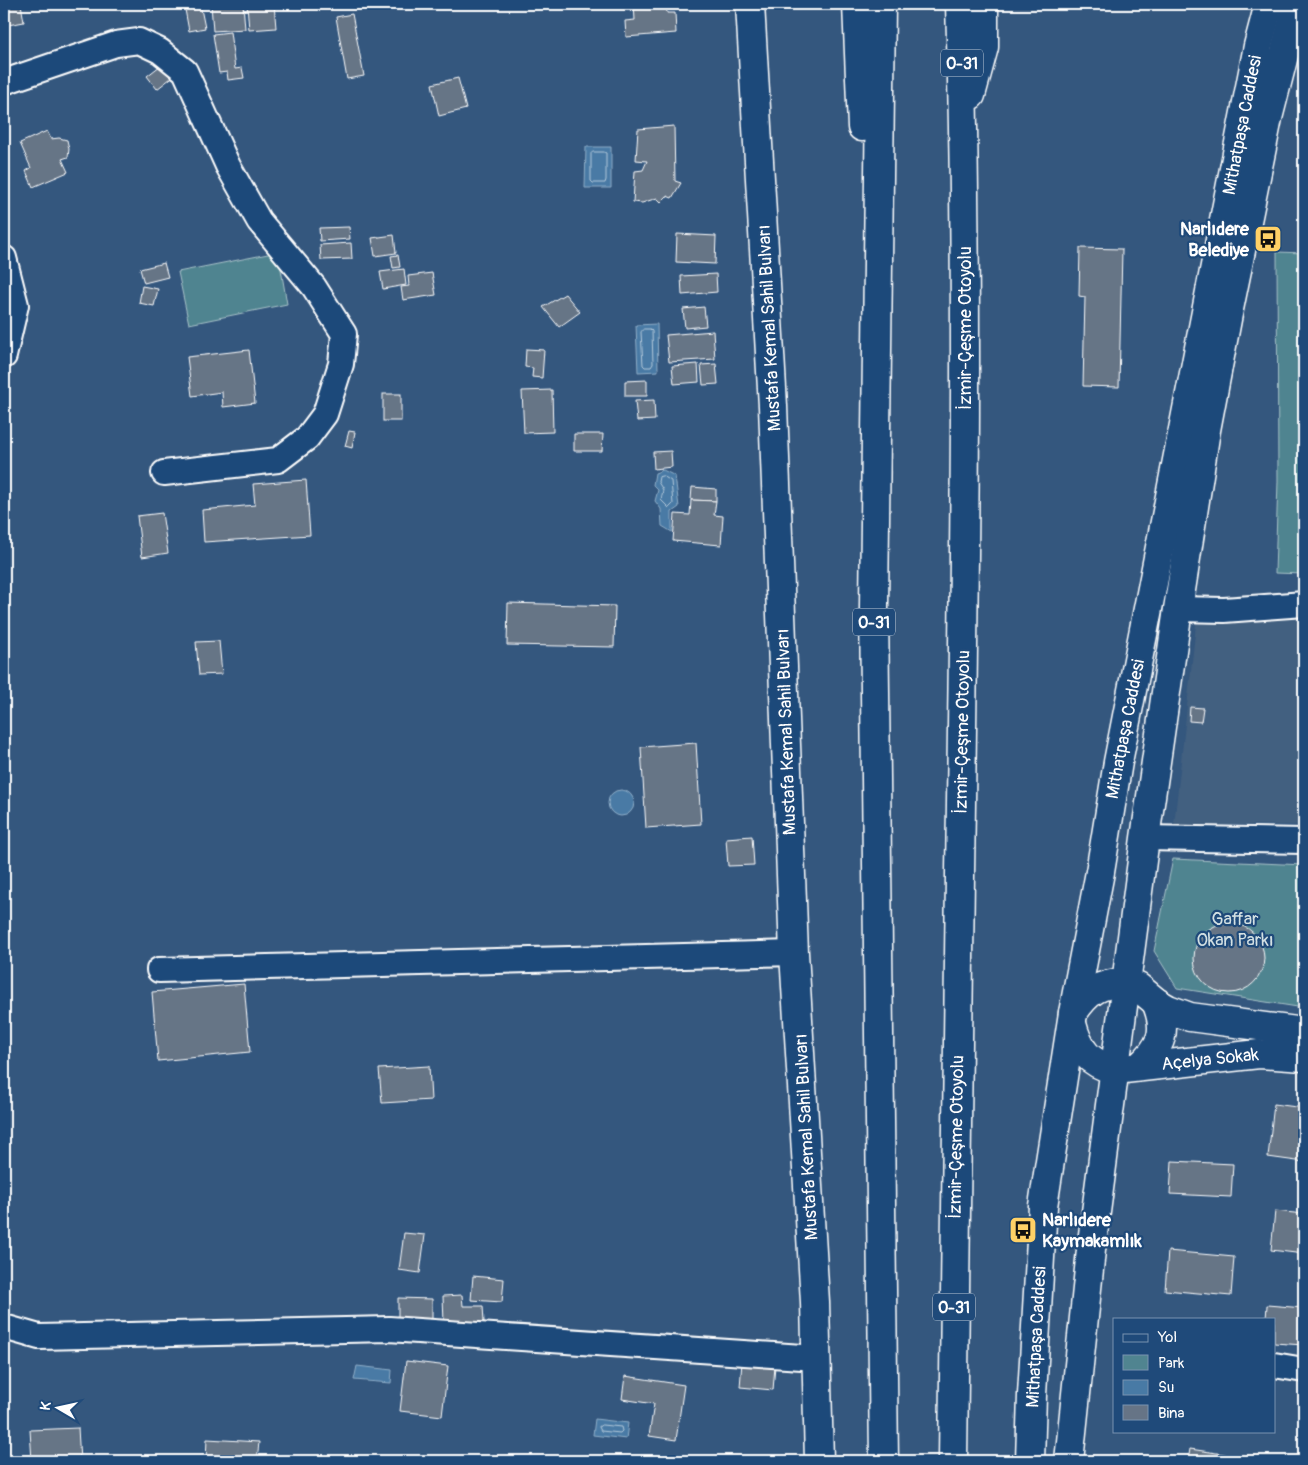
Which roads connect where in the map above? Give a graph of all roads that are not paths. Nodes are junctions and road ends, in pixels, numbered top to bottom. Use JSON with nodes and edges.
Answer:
{"nodes":[{"id":1,"x":750,"y":4,"type":"edge"},
{"id":2,"x":857,"y":4,"type":"edge"},
{"id":3,"x":881,"y":4,"type":"edge"},
{"id":4,"x":960,"y":4,"type":"edge"},
{"id":5,"x":984,"y":4,"type":"edge"},
{"id":6,"x":1268,"y":4,"type":"edge"},
{"id":7,"x":1297,"y":4,"type":"edge"},
{"id":8,"x":4,"y":82,"type":"edge"},
{"id":9,"x":964,"y":123,"type":"junction"},
{"id":10,"x":4,"y":258,"type":"edge"},
{"id":11,"x":4,"y":356,"type":"edge"},
{"id":12,"x":164,"y":473,"type":"dead end"},
{"id":13,"x":1304,"y":604,"type":"edge"},
{"id":14,"x":874,"y":607,"type":"junction"},
{"id":15,"x":1178,"y":609,"type":"junction"},
{"id":16,"x":1145,"y":838,"type":"junction"},
{"id":17,"x":1304,"y":841,"type":"edge"},
{"id":18,"x":794,"y":953,"type":"junction"},
{"id":19,"x":159,"y":970,"type":"dead end"},
{"id":20,"x":1126,"y":983,"type":"junction"},
{"id":21,"x":1156,"y":1002,"type":"junction"},
{"id":22,"x":1072,"y":1018,"type":"junction"},
{"id":23,"x":1304,"y":1032,"type":"edge"},
{"id":24,"x":1304,"y":1057,"type":"edge"},
{"id":25,"x":1128,"y":1068,"type":"junction"},
{"id":26,"x":4,"y":1327,"type":"edge"},
{"id":27,"x":817,"y":1358,"type":"junction"},
{"id":28,"x":1276,"y":1365,"type":"edge"},
{"id":29,"x":1304,"y":1370,"type":"edge"},
{"id":30,"x":819,"y":1461,"type":"edge"},
{"id":31,"x":884,"y":1461,"type":"edge"},
{"id":32,"x":953,"y":1461,"type":"edge"},
{"id":33,"x":1030,"y":1461,"type":"edge"},
{"id":34,"x":1070,"y":1461,"type":"edge"}],
"edges":[{"from":1,"to":18,"type":"main road","name":"Mustafa Kemal Sahil Bulvarı"},
{"from":2,"to":14,"type":"main road"},
{"from":3,"to":14,"type":"main road","number":"O-31"},
{"from":4,"to":9,"type":"main road","name":"İzmir-Çeşme Otoyolu","number":"O-31"},
{"from":5,"to":9,"type":"main road"},
{"from":6,"to":22,"type":"main road","name":"Mithatpaşa Caddesi"},
{"from":7,"to":15,"type":"main road","name":"Mithatpaşa Caddesi"},
{"from":8,"to":12,"type":"street"},
{"from":9,"to":32,"type":"main road","name":"İzmir-Çeşme Otoyolu","number":"O-31"},
{"from":10,"to":11,"type":"street"},
{"from":13,"to":15,"type":"street"},
{"from":14,"to":31,"type":"main road","number":"O-31"},
{"from":15,"to":16,"type":"main road","name":"Mithatpaşa Caddesi"},
{"from":16,"to":17,"type":"street"},
{"from":16,"to":20,"type":"main road","name":"Mithatpaşa Caddesi"},
{"from":18,"to":19,"type":"street"},
{"from":18,"to":27,"type":"main road","name":"Mustafa Kemal Sahil Bulvarı"},
{"from":20,"to":21,"type":"main road","name":"Açelya Sokak"},
{"from":20,"to":22,"type":"main road"},
{"from":20,"to":25,"type":"main road","name":"Mithatpaşa Caddesi"},
{"from":21,"to":23,"type":"main road","name":"Açelya Sokak"},
{"from":21,"to":25,"type":"main road"},
{"from":22,"to":25,"type":"main road"},
{"from":22,"to":33,"type":"main road","name":"Mithatpaşa Caddesi"},
{"from":24,"to":25,"type":"main road","name":"Açelya Sokak"},
{"from":25,"to":34,"type":"main road","name":"Mithatpaşa Caddesi"},
{"from":26,"to":27,"type":"street"},
{"from":27,"to":30,"type":"main road","name":"Mustafa Kemal Sahil Bulvarı"},
{"from":28,"to":29,"type":"street"}]}
